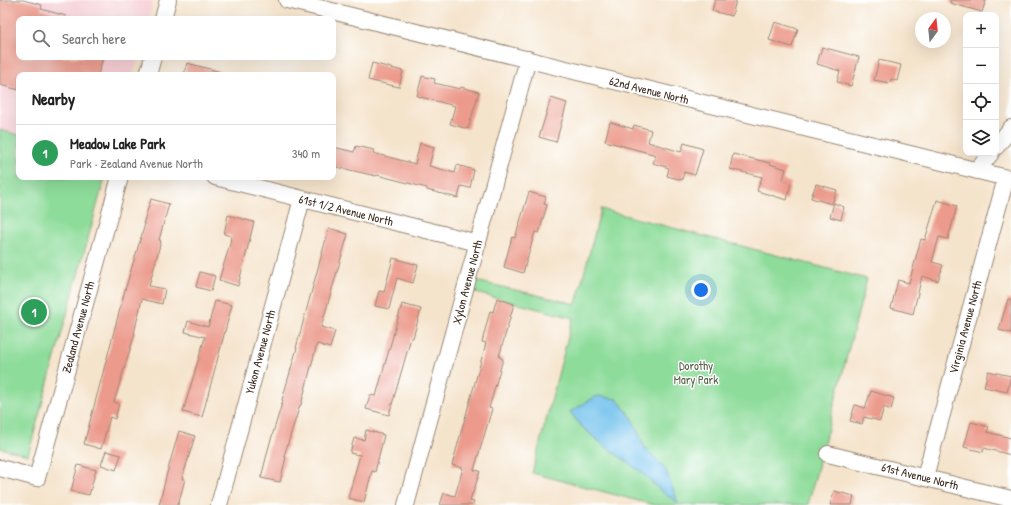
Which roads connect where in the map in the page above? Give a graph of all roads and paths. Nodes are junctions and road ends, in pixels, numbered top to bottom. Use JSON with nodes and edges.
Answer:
{"nodes":[{"id":1,"x":168,"y":0,"type":"edge"},
{"id":2,"x":287,"y":0,"type":"edge"},
{"id":3,"x":164,"y":16,"type":"edge"},
{"id":4,"x":528,"y":59,"type":"junction"},
{"id":5,"x":152,"y":60,"type":"edge"},
{"id":6,"x":149,"y":72,"type":"edge"},
{"id":7,"x":1011,"y":128,"type":"edge"},
{"id":8,"x":999,"y":143,"type":"edge"},
{"id":9,"x":989,"y":156,"type":"edge"},
{"id":10,"x":977,"y":171,"type":"junction"},
{"id":11,"x":1009,"y":178,"type":"edge"},
{"id":12,"x":119,"y":180,"type":"edge"},
{"id":13,"x":227,"y":180,"type":"edge"},
{"id":14,"x":302,"y":199,"type":"junction"},
{"id":15,"x":478,"y":243,"type":"junction"},
{"id":16,"x":828,"y":454,"type":"dead end"},
{"id":17,"x":0,"y":468,"type":"edge"},
{"id":18,"x":925,"y":477,"type":"junction"},
{"id":19,"x":1011,"y":499,"type":"edge"},
{"id":20,"x":219,"y":505,"type":"edge"},
{"id":21,"x":406,"y":505,"type":"edge"}],
"edges":[{"from":1,"to":3,"type":"street"},
{"from":2,"to":4,"type":"street","name":"62nd Avenue North"},
{"from":4,"to":10,"type":"street","name":"62nd Avenue North"},
{"from":4,"to":15,"type":"street","name":"Xylon Avenue North"},
{"from":5,"to":6,"type":"street"},
{"from":7,"to":8,"type":"street"},
{"from":9,"to":10,"type":"street"},
{"from":10,"to":11,"type":"street","name":"62nd Avenue North"},
{"from":11,"to":18,"type":"street","name":"Virginia Avenue North"},
{"from":12,"to":17,"type":"street","name":"Zealand Avenue North"},
{"from":13,"to":14,"type":"street","name":"61st 1/2 Avenue North"},
{"from":14,"to":15,"type":"street","name":"61st 1/2 Avenue North"},
{"from":14,"to":20,"type":"street","name":"Yukon Avenue North"},
{"from":15,"to":21,"type":"street","name":"Xylon Avenue North"},
{"from":16,"to":18,"type":"street","name":"61st Avenue North"},
{"from":18,"to":19,"type":"street","name":"61st Avenue North"}]}
